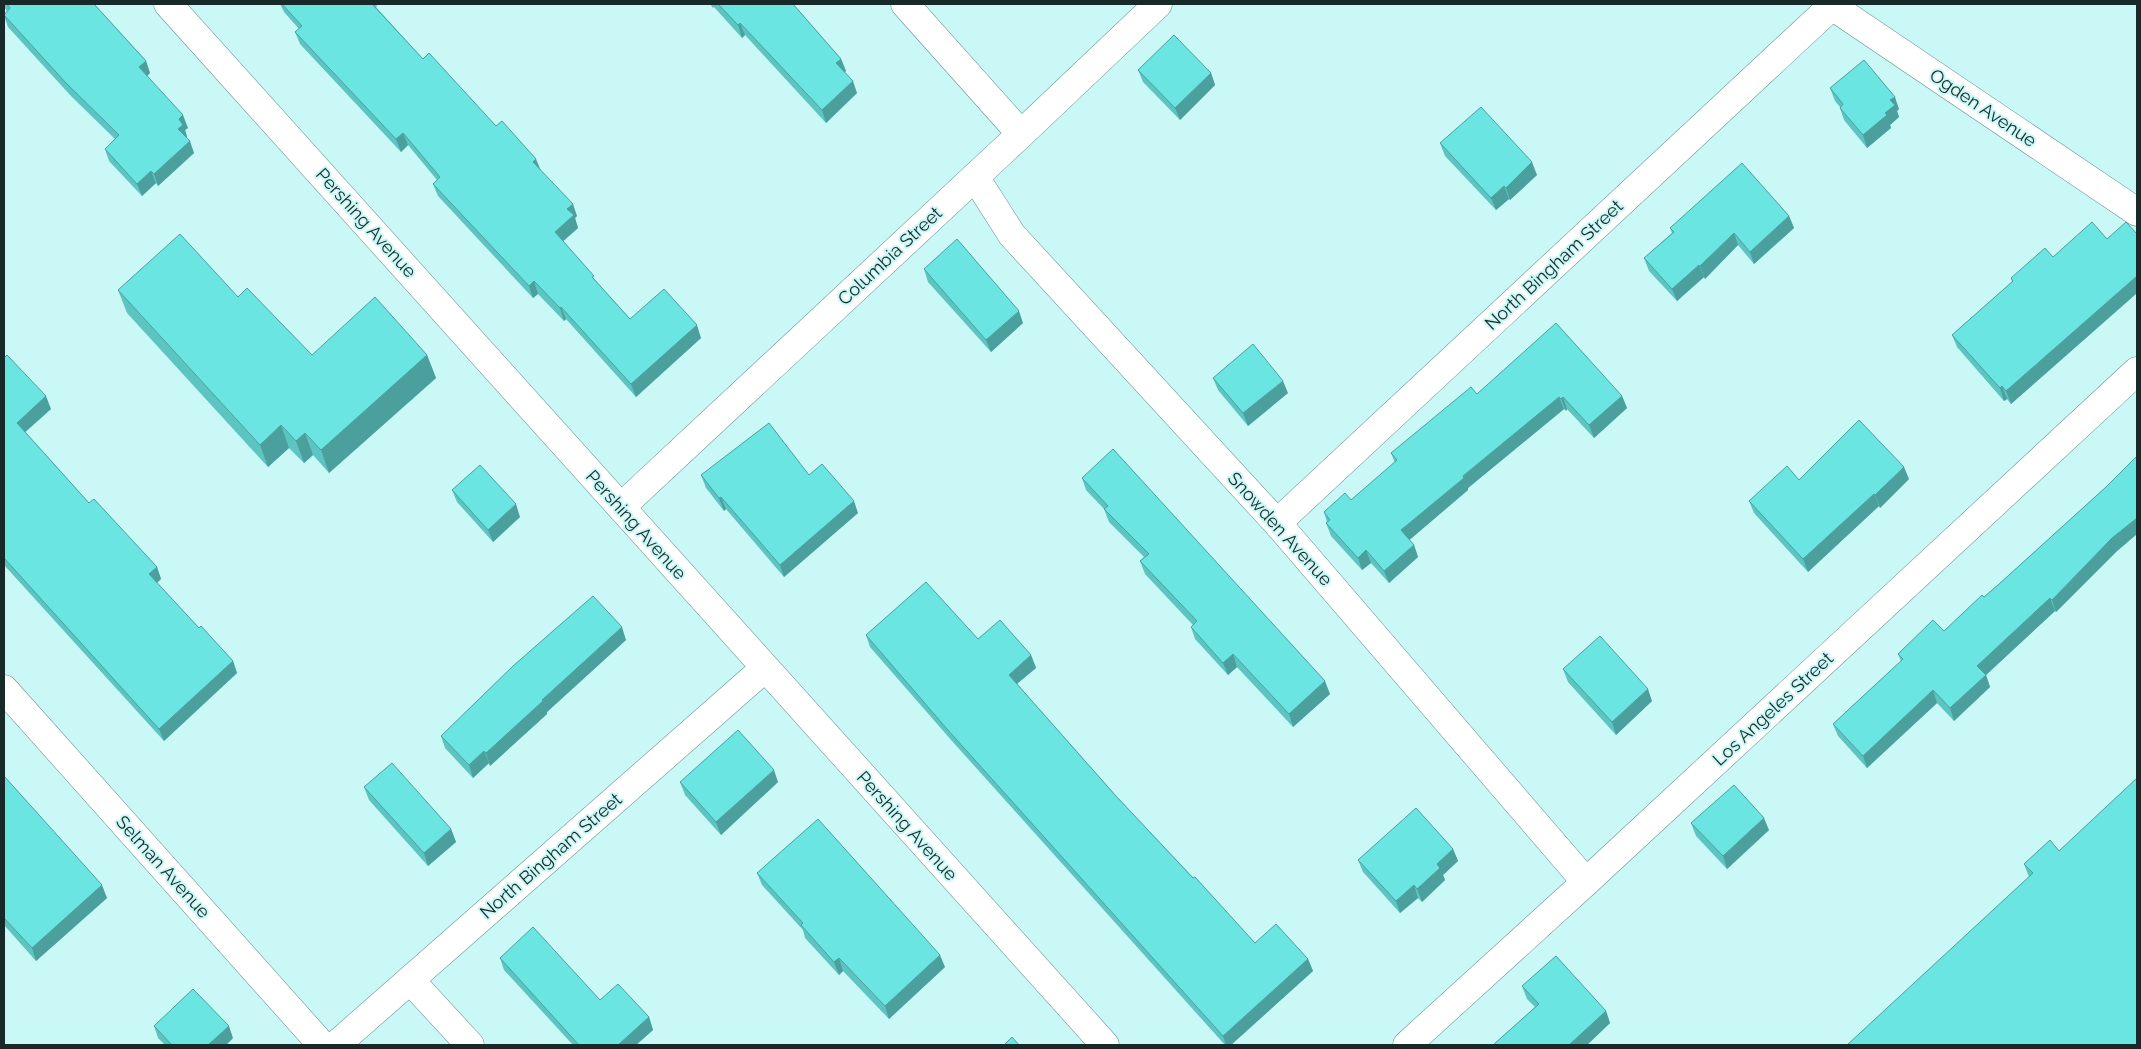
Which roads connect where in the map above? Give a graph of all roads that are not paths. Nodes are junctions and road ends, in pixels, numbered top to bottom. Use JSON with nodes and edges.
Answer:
{"nodes":[{"id":1,"x":168,"y":4,"type":"edge"},
{"id":2,"x":905,"y":4,"type":"edge"},
{"id":3,"x":1158,"y":4,"type":"edge"},
{"id":4,"x":1831,"y":5,"type":"edge"},
{"id":5,"x":1022,"y":134,"type":"junction"},
{"id":6,"x":975,"y":177,"type":"junction"},
{"id":7,"x":2137,"y":212,"type":"edge"},
{"id":8,"x":2137,"y":370,"type":"edge"},
{"id":9,"x":621,"y":507,"type":"junction"},
{"id":10,"x":1277,"y":523,"type":"junction"},
{"id":11,"x":765,"y":668,"type":"junction"},
{"id":12,"x":4,"y":689,"type":"edge"},
{"id":13,"x":1586,"y":882,"type":"junction"},
{"id":14,"x":410,"y":980,"type":"junction"},
{"id":15,"x":322,"y":1045,"type":"edge"},
{"id":16,"x":336,"y":1045,"type":"edge"},
{"id":17,"x":470,"y":1045,"type":"edge"},
{"id":18,"x":1105,"y":1045,"type":"edge"},
{"id":19,"x":1407,"y":1045,"type":"edge"}],
"edges":[{"from":1,"to":9,"type":"street","name":"Pershing Avenue"},
{"from":2,"to":5,"type":"street"},
{"from":3,"to":5,"type":"street","name":"Columbia Street"},
{"from":4,"to":7,"type":"street","name":"Ogden Avenue"},
{"from":4,"to":10,"type":"street","name":"North Bingham Street"},
{"from":5,"to":6,"type":"street","name":"Columbia Street"},
{"from":6,"to":9,"type":"street","name":"Columbia Street"},
{"from":6,"to":10,"type":"street","name":"Snowden Avenue"},
{"from":8,"to":13,"type":"street","name":"Los Angeles Street"},
{"from":9,"to":11,"type":"street","name":"Pershing Avenue"},
{"from":10,"to":13,"type":"street","name":"Snowden Avenue"},
{"from":11,"to":14,"type":"street","name":"North Bingham Street"},
{"from":11,"to":18,"type":"street","name":"Pershing Avenue"},
{"from":12,"to":15,"type":"street","name":"Selman Avenue"},
{"from":13,"to":19,"type":"street","name":"Los Angeles Street"},
{"from":14,"to":16,"type":"street","name":"North Bingham Street"},
{"from":14,"to":17,"type":"street"}]}
